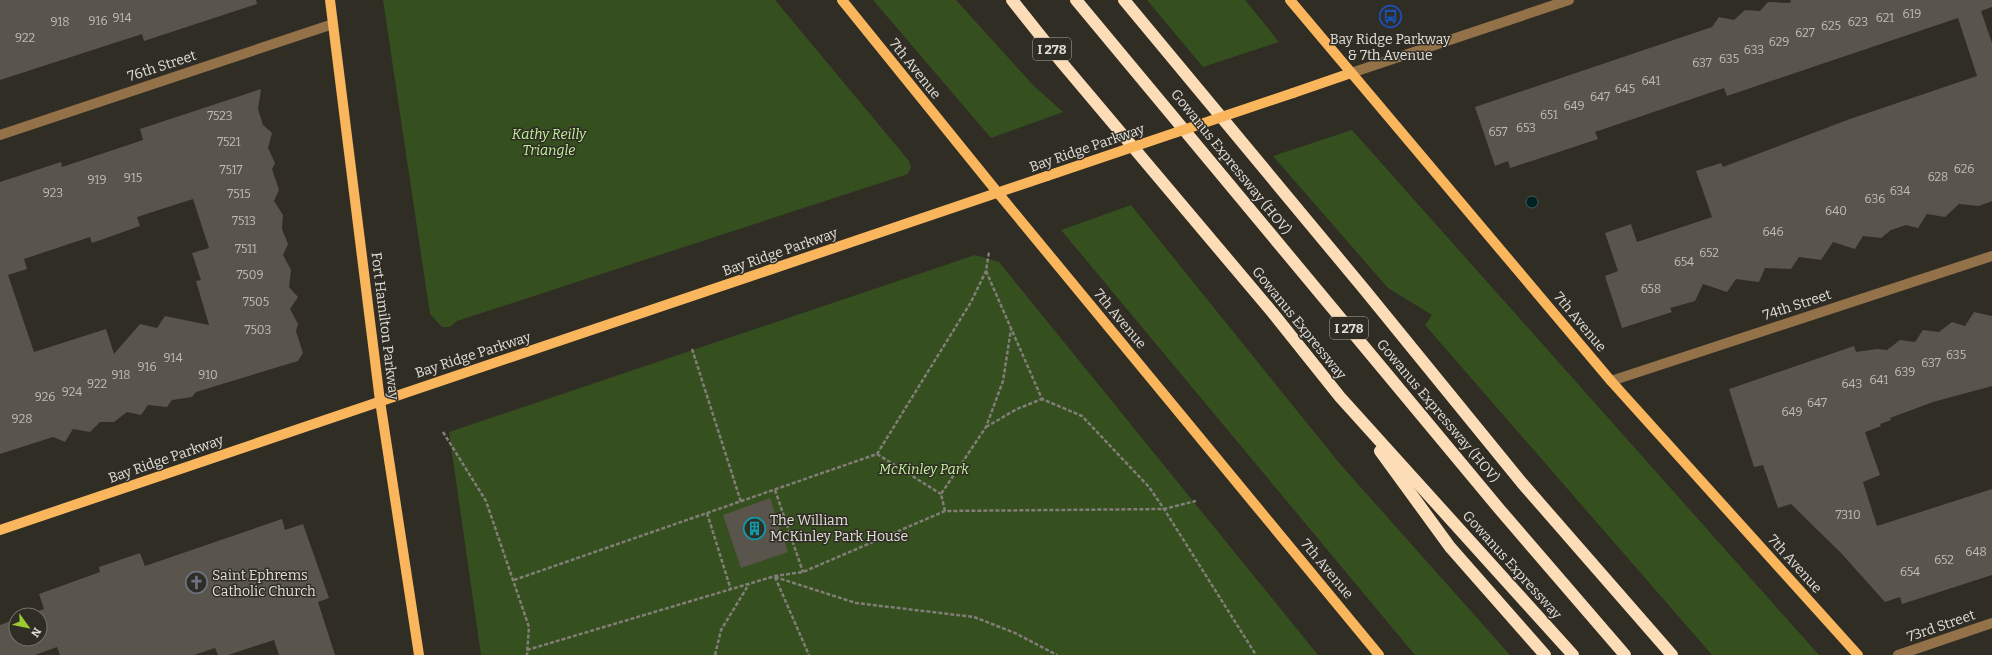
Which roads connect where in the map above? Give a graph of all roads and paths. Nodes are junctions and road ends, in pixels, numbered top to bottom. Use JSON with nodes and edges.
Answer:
{"nodes":[{"id":1,"x":330,"y":0,"type":"edge"},
{"id":2,"x":842,"y":0,"type":"edge"},
{"id":3,"x":1012,"y":0,"type":"edge"},
{"id":4,"x":1076,"y":0,"type":"edge"},
{"id":5,"x":1124,"y":0,"type":"edge"},
{"id":6,"x":1290,"y":0,"type":"edge"},
{"id":7,"x":1569,"y":0,"type":"edge"},
{"id":8,"x":333,"y":24,"type":"junction"},
{"id":9,"x":1351,"y":73,"type":"junction"},
{"id":10,"x":0,"y":135,"type":"edge"},
{"id":11,"x":998,"y":193,"type":"junction"},
{"id":12,"x":989,"y":252,"type":"dead end"},
{"id":13,"x":1992,"y":256,"type":"edge"},
{"id":14,"x":986,"y":271,"type":"junction"},
{"id":15,"x":1012,"y":329,"type":"junction"},
{"id":16,"x":692,"y":349,"type":"dead end"},
{"id":17,"x":1611,"y":381,"type":"junction"},
{"id":18,"x":1340,"y":397,"type":"junction"},
{"id":19,"x":1042,"y":399,"type":"junction"},
{"id":20,"x":380,"y":401,"type":"junction"},
{"id":21,"x":986,"y":427,"type":"junction"},
{"id":22,"x":443,"y":432,"type":"dead end"},
{"id":23,"x":877,"y":454,"type":"junction"},
{"id":24,"x":775,"y":490,"type":"junction"},
{"id":25,"x":941,"y":494,"type":"junction"},
{"id":26,"x":1196,"y":501,"type":"dead end"},
{"id":27,"x":741,"y":502,"type":"junction"},
{"id":28,"x":1164,"y":509,"type":"junction"},
{"id":29,"x":945,"y":511,"type":"junction"},
{"id":30,"x":707,"y":513,"type":"junction"},
{"id":31,"x":0,"y":530,"type":"edge"},
{"id":32,"x":803,"y":572,"type":"junction"},
{"id":33,"x":775,"y":576,"type":"junction"},
{"id":34,"x":514,"y":580,"type":"junction"},
{"id":35,"x":749,"y":584,"type":"junction"},
{"id":36,"x":731,"y":590,"type":"junction"},
{"id":37,"x":1992,"y":623,"type":"edge"},
{"id":38,"x":527,"y":650,"type":"junction"},
{"id":39,"x":419,"y":655,"type":"edge"},
{"id":40,"x":527,"y":655,"type":"edge"},
{"id":41,"x":715,"y":655,"type":"edge"},
{"id":42,"x":809,"y":655,"type":"edge"},
{"id":43,"x":1057,"y":655,"type":"edge"},
{"id":44,"x":1256,"y":655,"type":"edge"},
{"id":45,"x":1379,"y":655,"type":"edge"},
{"id":46,"x":1545,"y":655,"type":"edge"},
{"id":47,"x":1573,"y":655,"type":"edge"},
{"id":48,"x":1624,"y":655,"type":"edge"},
{"id":49,"x":1672,"y":655,"type":"edge"},
{"id":50,"x":1858,"y":655,"type":"edge"},
{"id":51,"x":1898,"y":655,"type":"edge"}],
"edges":[{"from":1,"to":8,"type":"main road","name":"Fort Hamilton Parkway"},
{"from":2,"to":11,"type":"main road","name":"7th Avenue"},
{"from":3,"to":18,"type":"highway","name":"Gowanus Expressway","number":"I 278"},
{"from":4,"to":48,"type":"highway","name":"Gowanus Expressway (HOV)","number":"I 278"},
{"from":5,"to":49,"type":"highway","number":"I 278"},
{"from":6,"to":9,"type":"main road","name":"7th Avenue"},
{"from":7,"to":9,"type":"street","name":"Bay Ridge Parkway"},
{"from":8,"to":10,"type":"street","name":"76th Street"},
{"from":8,"to":20,"type":"main road","name":"Fort Hamilton Parkway"},
{"from":9,"to":11,"type":"main road","name":"Bay Ridge Parkway","bridge":true},
{"from":9,"to":17,"type":"main road","name":"7th Avenue"},
{"from":11,"to":20,"type":"main road","name":"Bay Ridge Parkway"},
{"from":11,"to":45,"type":"main road","name":"7th Avenue"},
{"from":12,"to":14,"type":"path"},
{"from":13,"to":17,"type":"street","name":"74th Street"},
{"from":14,"to":15,"type":"path"},
{"from":14,"to":23,"type":"path"},
{"from":15,"to":19,"type":"path"},
{"from":15,"to":21,"type":"path"},
{"from":16,"to":27,"type":"path"},
{"from":17,"to":50,"type":"main road","name":"7th Avenue"},
{"from":18,"to":46,"type":"highway"},
{"from":18,"to":47,"type":"highway","name":"Gowanus Expressway","number":"I 278"},
{"from":19,"to":21,"type":"path"},
{"from":19,"to":28,"type":"path"},
{"from":20,"to":31,"type":"main road","name":"Bay Ridge Parkway"},
{"from":20,"to":39,"type":"main road","name":"Fort Hamilton Parkway"},
{"from":21,"to":25,"type":"path"},
{"from":22,"to":34,"type":"path"},
{"from":23,"to":24,"type":"path"},
{"from":23,"to":25,"type":"path"},
{"from":24,"to":27,"type":"path"},
{"from":24,"to":32,"type":"path"},
{"from":25,"to":29,"type":"path"},
{"from":26,"to":28,"type":"path"},
{"from":27,"to":30,"type":"path"},
{"from":28,"to":29,"type":"path"},
{"from":28,"to":44,"type":"path"},
{"from":29,"to":32,"type":"path"},
{"from":30,"to":34,"type":"path"},
{"from":30,"to":36,"type":"path"},
{"from":32,"to":33,"type":"path"},
{"from":33,"to":35,"type":"path"},
{"from":33,"to":42,"type":"path"},
{"from":33,"to":43,"type":"path"},
{"from":34,"to":38,"type":"path"},
{"from":35,"to":36,"type":"path"},
{"from":35,"to":41,"type":"path"},
{"from":36,"to":38,"type":"path"},
{"from":37,"to":51,"type":"street","name":"73rd Street"},
{"from":38,"to":40,"type":"path"}]}
